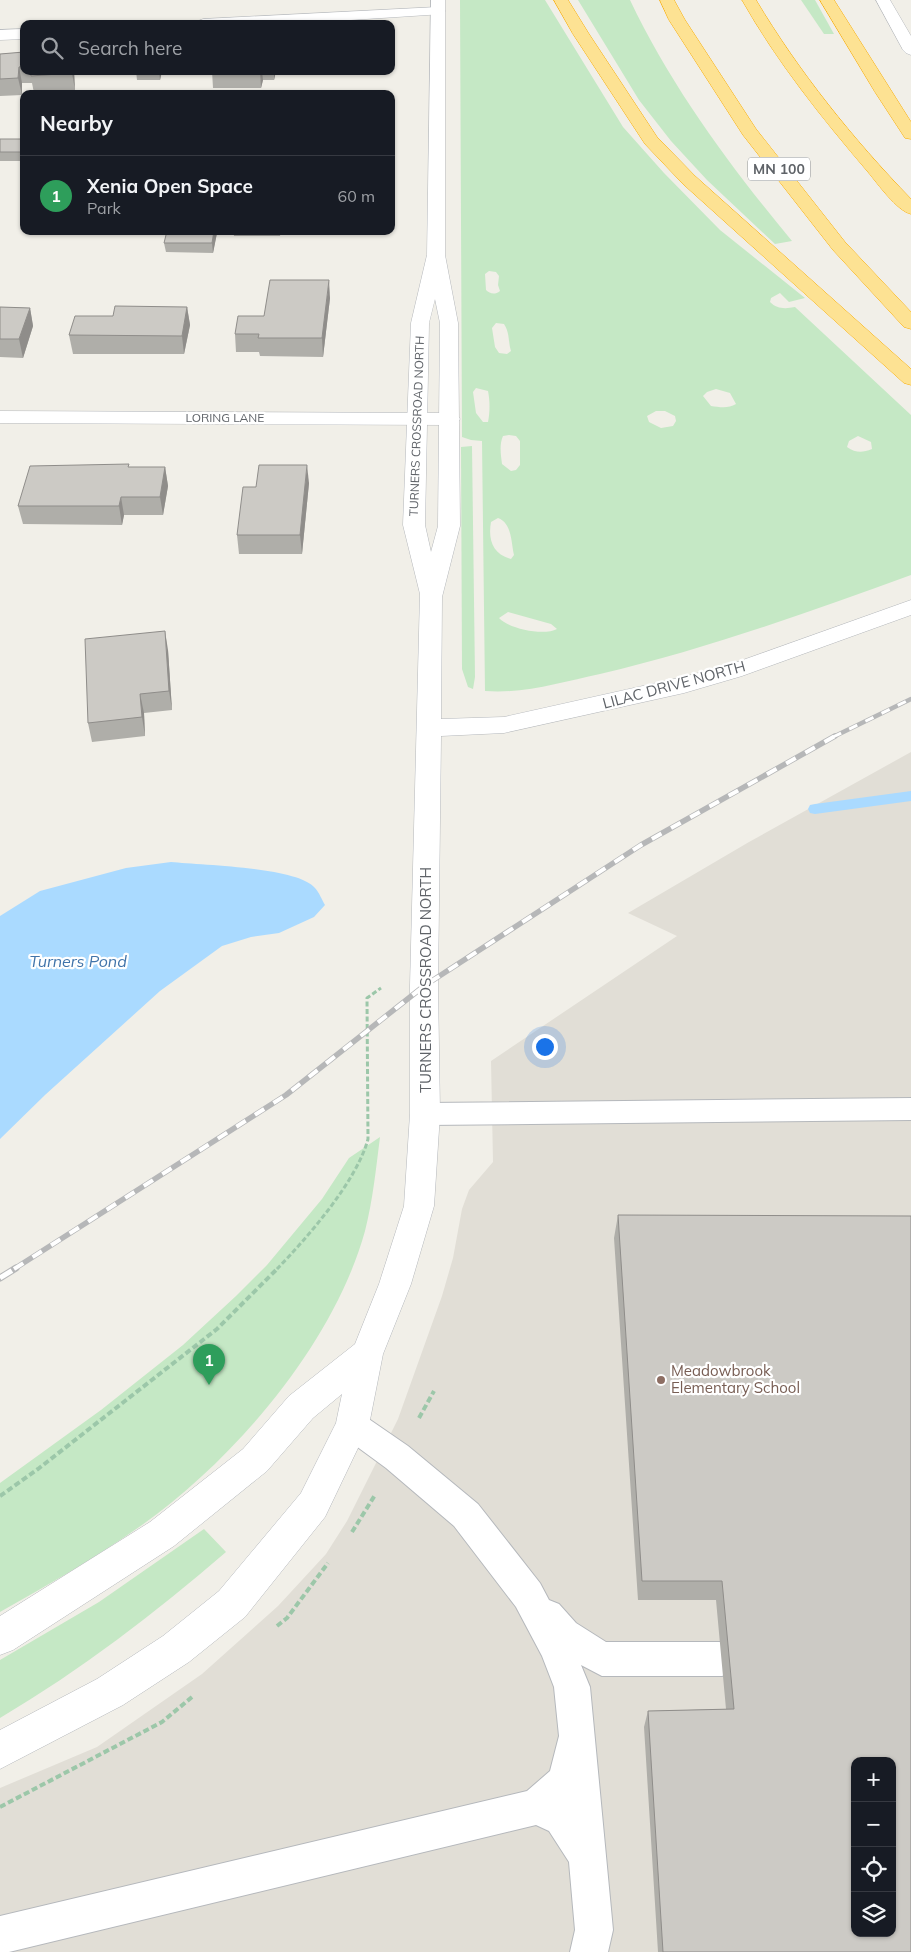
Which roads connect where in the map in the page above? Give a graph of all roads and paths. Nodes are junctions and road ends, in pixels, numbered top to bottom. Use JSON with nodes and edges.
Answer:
{"nodes":[{"id":1,"x":561,"y":0,"type":"edge"},
{"id":2,"x":668,"y":0,"type":"edge"},
{"id":3,"x":749,"y":0,"type":"edge"},
{"id":4,"x":826,"y":0,"type":"edge"},
{"id":5,"x":883,"y":0,"type":"edge"},
{"id":6,"x":438,"y":5,"type":"edge"},
{"id":7,"x":252,"y":20,"type":"edge"},
{"id":8,"x":20,"y":34,"type":"edge"},
{"id":9,"x":0,"y":35,"type":"edge"},
{"id":10,"x":911,"y":50,"type":"edge"},
{"id":11,"x":911,"y":134,"type":"edge"},
{"id":12,"x":911,"y":209,"type":"edge"},
{"id":13,"x":436,"y":255,"type":"junction"},
{"id":14,"x":911,"y":323,"type":"edge"},
{"id":15,"x":911,"y":379,"type":"edge"},
{"id":16,"x":0,"y":417,"type":"edge"},
{"id":17,"x":417,"y":418,"type":"junction"},
{"id":18,"x":450,"y":418,"type":"junction"},
{"id":19,"x":431,"y":597,"type":"junction"},
{"id":20,"x":911,"y":607,"type":"edge"},
{"id":21,"x":429,"y":728,"type":"junction"},
{"id":22,"x":368,"y":998,"type":"dead end"},
{"id":23,"x":911,"y":1108,"type":"edge"},
{"id":24,"x":424,"y":1114,"type":"junction"},
{"id":25,"x":367,"y":1354,"type":"junction"},
{"id":26,"x":352,"y":1424,"type":"junction"},
{"id":27,"x":0,"y":1496,"type":"edge"},
{"id":28,"x":528,"y":1595,"type":"junction"},
{"id":29,"x":0,"y":1637,"type":"edge"},
{"id":30,"x":602,"y":1659,"type":"junction"},
{"id":31,"x":722,"y":1659,"type":"dead end"},
{"id":32,"x":572,"y":1687,"type":"junction"},
{"id":33,"x":576,"y":1737,"type":"junction"},
{"id":34,"x":0,"y":1750,"type":"edge"},
{"id":35,"x":537,"y":1807,"type":"junction"},
{"id":36,"x":588,"y":1857,"type":"junction"},
{"id":37,"x":0,"y":1935,"type":"edge"},
{"id":38,"x":589,"y":1952,"type":"edge"}],
"edges":[{"from":1,"to":15,"type":"highway"},
{"from":2,"to":14,"type":"highway","number":"MN 100"},
{"from":3,"to":12,"type":"highway"},
{"from":4,"to":11,"type":"highway"},
{"from":5,"to":10,"type":"street"},
{"from":6,"to":7,"type":"street"},
{"from":6,"to":13,"type":"street","name":"TURNERS CROSSROAD NORTH"},
{"from":8,"to":9,"type":"street"},
{"from":13,"to":17,"type":"street","name":"TURNERS CROSSROAD NORTH"},
{"from":13,"to":18,"type":"street","name":"TURNERS CROSSROAD NORTH"},
{"from":16,"to":17,"type":"street","name":"LORING LANE"},
{"from":17,"to":18,"type":"street","name":"LORING LANE"},
{"from":17,"to":19,"type":"street","name":"TURNERS CROSSROAD NORTH"},
{"from":18,"to":19,"type":"street","name":"TURNERS CROSSROAD NORTH"},
{"from":19,"to":21,"type":"street","name":"TURNERS CROSSROAD NORTH"},
{"from":20,"to":21,"type":"street","name":"LILAC DRIVE NORTH"},
{"from":21,"to":24,"type":"street","name":"TURNERS CROSSROAD NORTH"},
{"from":22,"to":27,"type":"path"},
{"from":23,"to":24,"type":"lane"},
{"from":24,"to":25,"type":"street","name":"TURNERS CROSSROAD NORTH"},
{"from":25,"to":26,"type":"street","name":"TURNERS CROSSROAD NORTH"},
{"from":25,"to":29,"type":"street","name":"TURNERS CROSSROAD NORTH"},
{"from":26,"to":28,"type":"lane"},
{"from":26,"to":34,"type":"street","name":"TURNERS CROSSROAD NORTH"},
{"from":28,"to":30,"type":"lane"},
{"from":28,"to":32,"type":"lane"},
{"from":30,"to":31,"type":"lane"},
{"from":30,"to":32,"type":"lane"},
{"from":32,"to":33,"type":"lane"},
{"from":33,"to":35,"type":"lane"},
{"from":33,"to":36,"type":"lane"},
{"from":35,"to":36,"type":"lane"},
{"from":35,"to":37,"type":"lane"},
{"from":36,"to":38,"type":"lane"}]}
